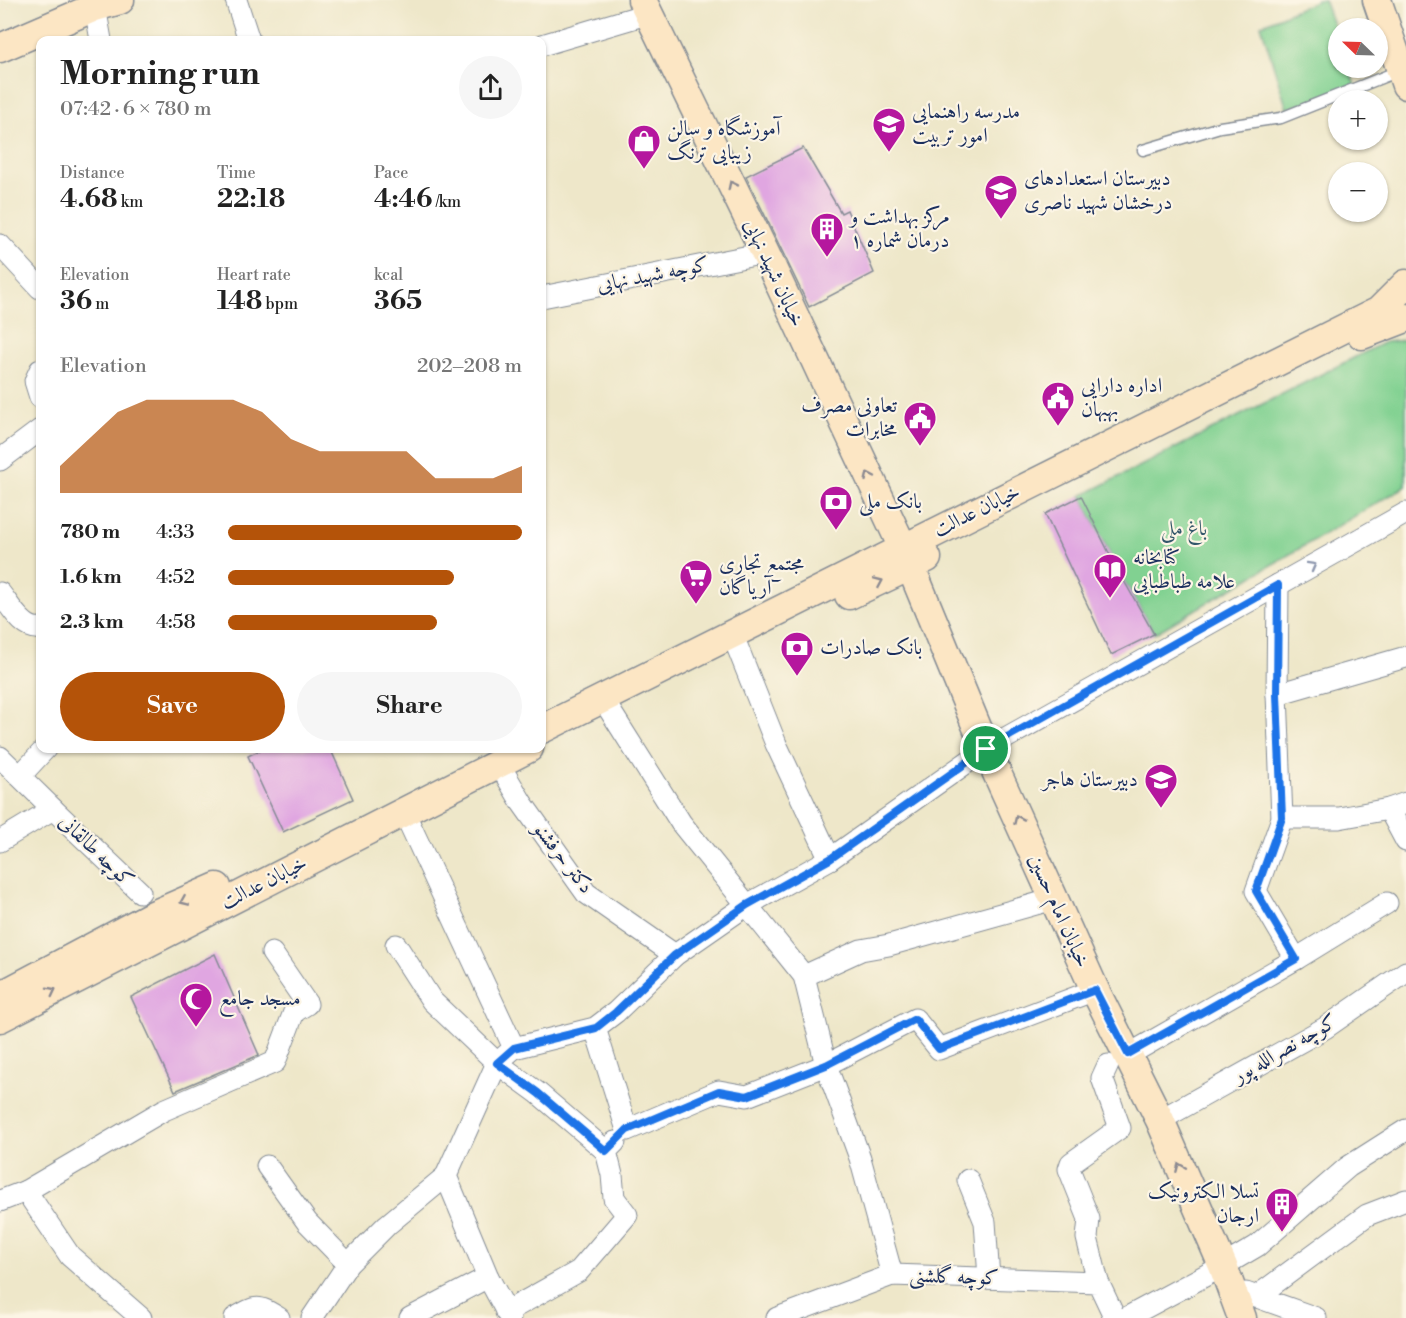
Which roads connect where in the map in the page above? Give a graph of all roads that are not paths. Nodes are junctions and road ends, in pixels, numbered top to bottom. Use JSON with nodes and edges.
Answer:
{"nodes":[{"id":1,"x":236,"y":0,"type":"edge"},
{"id":2,"x":1377,"y":0,"type":"edge"},
{"id":3,"x":108,"y":4,"type":"edge"},
{"id":4,"x":646,"y":7,"type":"edge"},
{"id":5,"x":102,"y":36,"type":"edge"},
{"id":6,"x":248,"y":36,"type":"edge"},
{"id":7,"x":546,"y":44,"type":"edge"},
{"id":8,"x":0,"y":48,"type":"edge"},
{"id":9,"x":1404,"y":77,"type":"edge"},
{"id":10,"x":1143,"y":150,"type":"dead end"},
{"id":11,"x":0,"y":245,"type":"edge"},
{"id":12,"x":765,"y":253,"type":"junction"},
{"id":13,"x":36,"y":284,"type":"edge"},
{"id":14,"x":1406,"y":284,"type":"edge"},
{"id":15,"x":546,"y":296,"type":"edge"},
{"id":16,"x":1406,"y":318,"type":"edge"},
{"id":17,"x":36,"y":433,"type":"edge"},
{"id":18,"x":0,"y":460,"type":"edge"},
{"id":19,"x":1406,"y":513,"type":"edge"},
{"id":20,"x":907,"y":558,"type":"junction"},
{"id":21,"x":1278,"y":585,"type":"junction"},
{"id":22,"x":0,"y":593,"type":"edge"},
{"id":23,"x":36,"y":629,"type":"edge"},
{"id":24,"x":736,"y":646,"type":"junction"},
{"id":25,"x":1406,"y":657,"type":"edge"},
{"id":26,"x":1277,"y":694,"type":"junction"},
{"id":27,"x":609,"y":709,"type":"junction"},
{"id":28,"x":546,"y":727,"type":"edge"},
{"id":29,"x":546,"y":740,"type":"edge"},
{"id":30,"x":986,"y":749,"type":"junction"},
{"id":31,"x":42,"y":753,"type":"edge"},
{"id":32,"x":500,"y":756,"type":"edge"},
{"id":33,"x":0,"y":757,"type":"edge"},
{"id":34,"x":20,"y":777,"type":"junction"},
{"id":35,"x":1398,"y":806,"type":"edge"},
{"id":36,"x":53,"y":809,"type":"junction"},
{"id":37,"x":404,"y":812,"type":"junction"},
{"id":38,"x":1282,"y":818,"type":"junction"},
{"id":39,"x":0,"y":841,"type":"edge"},
{"id":40,"x":1406,"y":842,"type":"edge"},
{"id":41,"x":830,"y":859,"type":"junction"},
{"id":42,"x":140,"y":892,"type":"dead end"},
{"id":43,"x":1054,"y":899,"type":"junction"},
{"id":44,"x":1388,"y":903,"type":"dead end"},
{"id":45,"x":747,"y":905,"type":"junction"},
{"id":46,"x":396,"y":945,"type":"dead end"},
{"id":47,"x":272,"y":953,"type":"dead end"},
{"id":48,"x":675,"y":955,"type":"junction"},
{"id":49,"x":1296,"y":959,"type":"junction"},
{"id":50,"x":1406,"y":972,"type":"edge"},
{"id":51,"x":804,"y":976,"type":"junction"},
{"id":52,"x":1095,"y":990,"type":"junction"},
{"id":53,"x":0,"y":996,"type":"edge"},
{"id":54,"x":0,"y":1018,"type":"edge"},
{"id":55,"x":596,"y":1028,"type":"junction"},
{"id":56,"x":514,"y":1048,"type":"junction"},
{"id":57,"x":1118,"y":1060,"type":"junction"},
{"id":58,"x":497,"y":1063,"type":"junction"},
{"id":59,"x":826,"y":1065,"type":"junction"},
{"id":60,"x":1160,"y":1120,"type":"junction"},
{"id":61,"x":627,"y":1130,"type":"junction"},
{"id":62,"x":1406,"y":1130,"type":"edge"},
{"id":63,"x":606,"y":1151,"type":"junction"},
{"id":64,"x":267,"y":1166,"type":"dead end"},
{"id":65,"x":446,"y":1176,"type":"junction"},
{"id":66,"x":968,"y":1180,"type":"dead end"},
{"id":67,"x":26,"y":1191,"type":"junction"},
{"id":68,"x":1406,"y":1200,"type":"edge"},
{"id":69,"x":0,"y":1201,"type":"edge"},
{"id":70,"x":348,"y":1264,"type":"junction"},
{"id":71,"x":892,"y":1275,"type":"junction"},
{"id":72,"x":488,"y":1276,"type":"junction"},
{"id":73,"x":1226,"y":1276,"type":"junction"},
{"id":74,"x":989,"y":1278,"type":"junction"},
{"id":75,"x":1098,"y":1282,"type":"junction"},
{"id":76,"x":1249,"y":1307,"type":"edge"},
{"id":77,"x":815,"y":1312,"type":"edge"},
{"id":78,"x":508,"y":1315,"type":"edge"},
{"id":79,"x":141,"y":1318,"type":"edge"},
{"id":80,"x":235,"y":1318,"type":"edge"},
{"id":81,"x":279,"y":1318,"type":"edge"},
{"id":82,"x":312,"y":1318,"type":"edge"},
{"id":83,"x":410,"y":1318,"type":"edge"},
{"id":84,"x":777,"y":1318,"type":"edge"},
{"id":85,"x":1115,"y":1318,"type":"edge"},
{"id":86,"x":1126,"y":1318,"type":"edge"},
{"id":87,"x":1316,"y":1318,"type":"edge"}],
"edges":[{"from":1,"to":6,"type":"street"},
{"from":2,"to":9,"type":"main road"},
{"from":3,"to":5,"type":"street"},
{"from":3,"to":8,"type":"main road"},
{"from":4,"to":7,"type":"street"},
{"from":12,"to":4,"type":"main road","name":"خیابان شهید نهایی","one_way":true},
{"from":9,"to":10,"type":"lane"},
{"from":11,"to":13,"type":"street"},
{"from":12,"to":15,"type":"street","name":"کوچه شهید نهایی"},
{"from":20,"to":12,"type":"main road","name":"خیابان شهید نهایی","one_way":true},
{"from":14,"to":20,"type":"main road","name":"خیابان عدالت"},
{"from":16,"to":20,"type":"main road","name":"خیابان عدالت"},
{"from":17,"to":18,"type":"street"},
{"from":21,"to":19,"type":"street","one_way":true},
{"from":24,"to":20,"type":"main road","name":"خیابان عدالت","one_way":true},
{"from":20,"to":28,"type":"main road","name":"خیابان عدالت"},
{"from":20,"to":30,"type":"main road","name":"خیابان امام حسین"},
{"from":21,"to":26,"type":"street"},
{"from":21,"to":30,"type":"street"},
{"from":22,"to":23,"type":"street"},
{"from":24,"to":27,"type":"main road","name":"خیابان عدالت"},
{"from":24,"to":41,"type":"street"},
{"from":25,"to":26,"type":"street"},
{"from":26,"to":38,"type":"street"},
{"from":27,"to":29,"type":"main road","name":"خیابان عدالت"},
{"from":27,"to":45,"type":"street"},
{"from":30,"to":41,"type":"street"},
{"from":43,"to":30,"type":"main road","name":"خیابان امام حسین","one_way":true},
{"from":31,"to":34,"type":"street"},
{"from":32,"to":37,"type":"main road","name":"خیابان عدالت"},
{"from":32,"to":48,"type":"street","name":"دکتر حرفشنو"},
{"from":32,"to":53,"type":"main road","name":"خیابان عدالت","one_way":true},
{"from":33,"to":34,"type":"street","name":"کوچه طالقانی"},
{"from":34,"to":36,"type":"street","name":"کوچه طالقانی"},
{"from":35,"to":38,"type":"street"},
{"from":35,"to":40,"type":"street"},
{"from":36,"to":39,"type":"street","name":"کوچه طالقانی"},
{"from":36,"to":42,"type":"street","name":"کوچه طالقانی"},
{"from":54,"to":37,"type":"main road","name":"خیابان عدالت","one_way":true},
{"from":37,"to":56,"type":"street"},
{"from":38,"to":49,"type":"street"},
{"from":41,"to":45,"type":"street"},
{"from":43,"to":51,"type":"street"},
{"from":43,"to":52,"type":"main road","name":"خیابان امام حسین"},
{"from":44,"to":49,"type":"street"},
{"from":45,"to":48,"type":"street"},
{"from":45,"to":51,"type":"street"},
{"from":46,"to":58,"type":"street"},
{"from":47,"to":67,"type":"street"},
{"from":48,"to":55,"type":"street"},
{"from":49,"to":57,"type":"street"},
{"from":50,"to":60,"type":"street","name":"کوچه نصرالله پور"},
{"from":51,"to":59,"type":"street"},
{"from":52,"to":57,"type":"main road","name":"خیابان امام حسین"},
{"from":52,"to":59,"type":"street"},
{"from":55,"to":56,"type":"street"},
{"from":55,"to":61,"type":"street"},
{"from":56,"to":58,"type":"street"},
{"from":57,"to":60,"type":"main road","name":"خیابان امام حسین"},
{"from":57,"to":75,"type":"street"},
{"from":58,"to":63,"type":"street"},
{"from":58,"to":65,"type":"street"},
{"from":59,"to":61,"type":"street"},
{"from":59,"to":71,"type":"street"},
{"from":73,"to":60,"type":"main road","name":"خیابان امام حسین","one_way":true},
{"from":61,"to":63,"type":"street"},
{"from":62,"to":73,"type":"street"},
{"from":63,"to":78,"type":"street"},
{"from":64,"to":70,"type":"street"},
{"from":65,"to":70,"type":"street"},
{"from":65,"to":72,"type":"street"},
{"from":66,"to":74,"type":"street"},
{"from":67,"to":69,"type":"street"},
{"from":67,"to":79,"type":"street"},
{"from":68,"to":76,"type":"street"},
{"from":70,"to":82,"type":"street"},
{"from":71,"to":74,"type":"street","name":"کوچه گلشنی"},
{"from":71,"to":77,"type":"street","name":"کوچه گلشنی"},
{"from":72,"to":78,"type":"street"},
{"from":72,"to":83,"type":"street"},
{"from":73,"to":76,"type":"main road","name":"خیابان امام حسین"},
{"from":73,"to":86,"type":"street"},
{"from":74,"to":75,"type":"street","name":"کوچه گلشنی"},
{"from":75,"to":85,"type":"street"},
{"from":76,"to":87,"type":"street"},
{"from":77,"to":84,"type":"street","name":"کوچه گلشنی"},
{"from":80,"to":81,"type":"street"}]}
